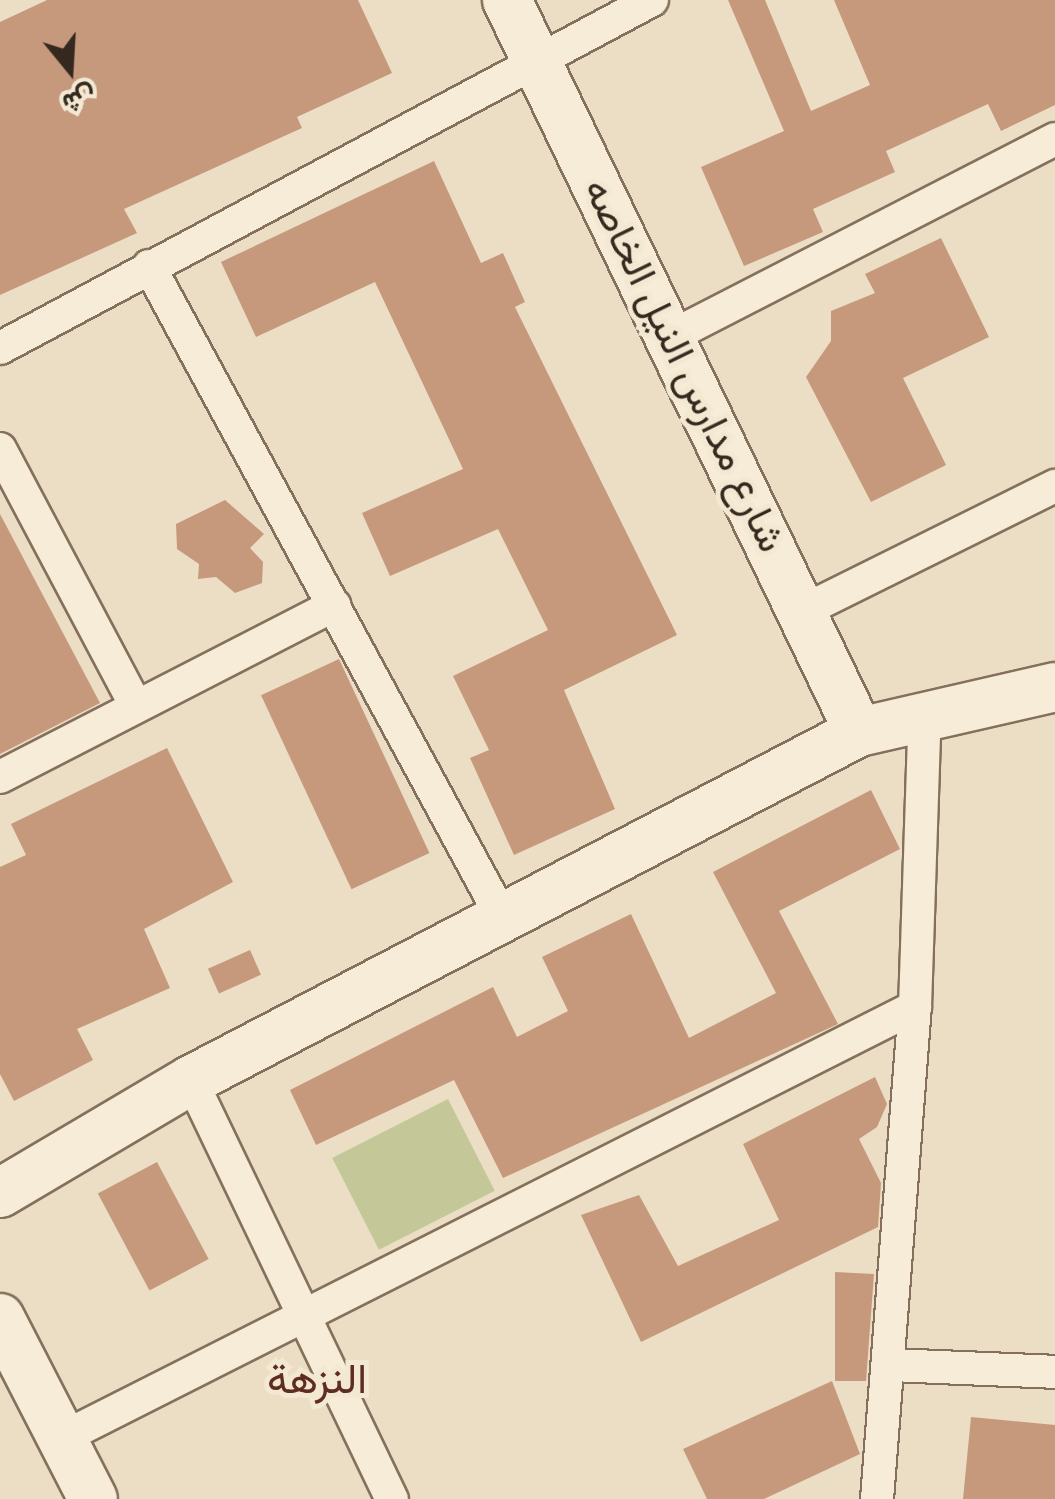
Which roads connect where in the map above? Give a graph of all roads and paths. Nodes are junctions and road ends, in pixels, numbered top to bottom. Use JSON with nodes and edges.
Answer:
{"nodes":[{"id":1,"x":507,"y":0,"type":"edge"},
{"id":2,"x":652,"y":0,"type":"edge"},
{"id":3,"x":534,"y":60,"type":"junction"},
{"id":4,"x":1055,"y":139,"type":"edge"},
{"id":5,"x":149,"y":266,"type":"junction"},
{"id":6,"x":670,"y":337,"type":"junction"},
{"id":7,"x":0,"y":348,"type":"edge"},
{"id":8,"x":0,"y":449,"type":"edge"},
{"id":9,"x":1055,"y":486,"type":"edge"},
{"id":10,"x":334,"y":604,"type":"junction"},
{"id":11,"x":801,"y":612,"type":"junction"},
{"id":12,"x":1055,"y":687,"type":"edge"},
{"id":13,"x":135,"y":704,"type":"junction"},
{"id":14,"x":926,"y":711,"type":"junction"},
{"id":15,"x":860,"y":732,"type":"junction"},
{"id":16,"x":0,"y":776,"type":"edge"},
{"id":17,"x":502,"y":918,"type":"junction"},
{"id":18,"x":915,"y":1007,"type":"junction"},
{"id":19,"x":191,"y":1080,"type":"junction"},
{"id":20,"x":0,"y":1193,"type":"edge"},
{"id":21,"x":301,"y":1316,"type":"junction"},
{"id":22,"x":0,"y":1318,"type":"edge"},
{"id":23,"x":891,"y":1366,"type":"junction"},
{"id":24,"x":1055,"y":1372,"type":"edge"},
{"id":25,"x":62,"y":1438,"type":"junction"},
{"id":26,"x":876,"y":1498,"type":"edge"},
{"id":27,"x":93,"y":1499,"type":"edge"},
{"id":28,"x":392,"y":1499,"type":"edge"}],
"edges":[{"from":1,"to":3,"type":"street","name":"شارع مدارس النيل الخاصه"},
{"from":2,"to":3,"type":"street"},
{"from":3,"to":5,"type":"street"},
{"from":3,"to":6,"type":"street","name":"شارع مدارس النيل الخاصه"},
{"from":4,"to":6,"type":"street"},
{"from":5,"to":7,"type":"street"},
{"from":5,"to":10,"type":"street"},
{"from":6,"to":11,"type":"street","name":"شارع مدارس النيل الخاصه"},
{"from":8,"to":13,"type":"street"},
{"from":9,"to":11,"type":"street"},
{"from":10,"to":13,"type":"street"},
{"from":10,"to":17,"type":"street"},
{"from":11,"to":15,"type":"street","name":"شارع مدارس النيل الخاصه"},
{"from":12,"to":14,"type":"street"},
{"from":13,"to":16,"type":"street"},
{"from":14,"to":15,"type":"street"},
{"from":14,"to":18,"type":"street"},
{"from":15,"to":17,"type":"street"},
{"from":17,"to":19,"type":"street"},
{"from":18,"to":21,"type":"street"},
{"from":18,"to":23,"type":"street"},
{"from":19,"to":20,"type":"street"},
{"from":19,"to":21,"type":"street"},
{"from":21,"to":25,"type":"street"},
{"from":21,"to":28,"type":"street"},
{"from":22,"to":25,"type":"street"},
{"from":23,"to":24,"type":"street"},
{"from":23,"to":26,"type":"street"},
{"from":25,"to":27,"type":"street"}]}
